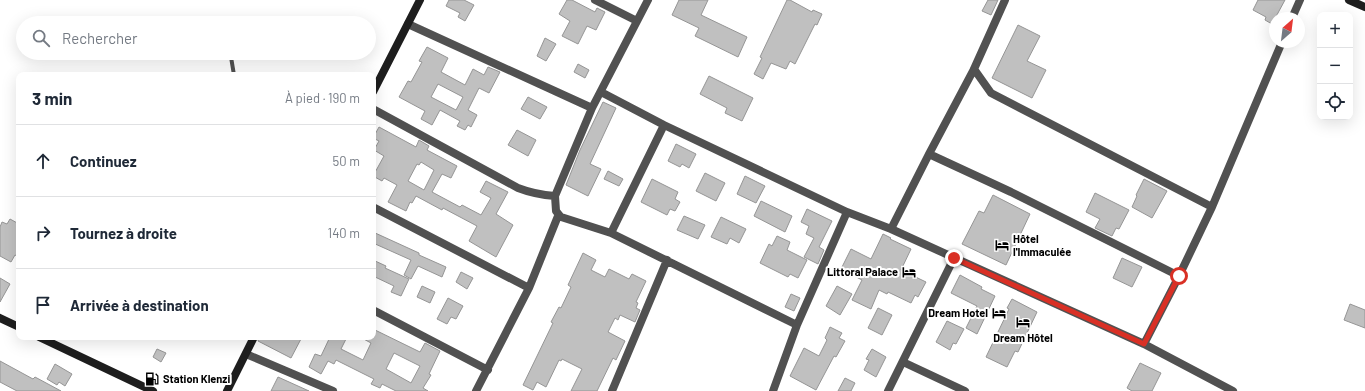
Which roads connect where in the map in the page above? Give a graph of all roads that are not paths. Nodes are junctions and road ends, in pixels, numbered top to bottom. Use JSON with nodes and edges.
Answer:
{"nodes":[{"id":1,"x":420,"y":0,"type":"edge"},
{"id":2,"x":595,"y":0,"type":"edge"},
{"id":3,"x":648,"y":0,"type":"edge"},
{"id":4,"x":1005,"y":0,"type":"edge"},
{"id":5,"x":1300,"y":0,"type":"edge"},
{"id":6,"x":1349,"y":0,"type":"edge"},
{"id":7,"x":1365,"y":7,"type":"edge"},
{"id":8,"x":1295,"y":12,"type":"edge"},
{"id":9,"x":637,"y":21,"type":"junction"},
{"id":10,"x":408,"y":24,"type":"junction"},
{"id":11,"x":1279,"y":48,"type":"edge"},
{"id":12,"x":232,"y":60,"type":"edge"},
{"id":13,"x":974,"y":69,"type":"junction"},
{"id":14,"x":234,"y":72,"type":"edge"},
{"id":15,"x":376,"y":86,"type":"edge"},
{"id":16,"x":601,"y":92,"type":"junction"},
{"id":17,"x":592,"y":108,"type":"junction"},
{"id":18,"x":376,"y":111,"type":"edge"},
{"id":19,"x":664,"y":126,"type":"junction"},
{"id":20,"x":929,"y":154,"type":"junction"},
{"id":21,"x":555,"y":196,"type":"junction"},
{"id":22,"x":1212,"y":207,"type":"junction"},
{"id":23,"x":376,"y":209,"type":"edge"},
{"id":24,"x":847,"y":212,"type":"junction"},
{"id":25,"x":558,"y":216,"type":"junction"},
{"id":26,"x":891,"y":229,"type":"junction"},
{"id":27,"x":611,"y":233,"type":"junction"},
{"id":28,"x":954,"y":258,"type":"junction"},
{"id":29,"x":667,"y":260,"type":"junction"},
{"id":30,"x":1179,"y":276,"type":"junction"},
{"id":31,"x":529,"y":288,"type":"junction"},
{"id":32,"x":376,"y":312,"type":"edge"},
{"id":33,"x":0,"y":318,"type":"edge"},
{"id":34,"x":797,"y":325,"type":"junction"},
{"id":35,"x":16,"y":326,"type":"edge"},
{"id":36,"x":45,"y":340,"type":"edge"},
{"id":37,"x":253,"y":340,"type":"edge"},
{"id":38,"x":1144,"y":344,"type":"junction"},
{"id":39,"x":246,"y":354,"type":"junction"},
{"id":40,"x":903,"y":362,"type":"junction"},
{"id":41,"x":488,"y":370,"type":"junction"},
{"id":42,"x":615,"y":390,"type":"edge"},
{"id":43,"x":153,"y":391,"type":"edge"},
{"id":44,"x":227,"y":391,"type":"edge"},
{"id":45,"x":333,"y":391,"type":"edge"},
{"id":46,"x":476,"y":391,"type":"edge"},
{"id":47,"x":773,"y":391,"type":"edge"},
{"id":48,"x":888,"y":391,"type":"edge"},
{"id":49,"x":965,"y":391,"type":"edge"},
{"id":50,"x":1233,"y":391,"type":"edge"}],
"edges":[{"from":1,"to":10,"type":"street"},
{"from":2,"to":9,"type":"street"},
{"from":3,"to":9,"type":"street"},
{"from":4,"to":13,"type":"street"},
{"from":5,"to":8,"type":"street"},
{"from":6,"to":7,"type":"street"},
{"from":9,"to":16,"type":"street"},
{"from":10,"to":15,"type":"street"},
{"from":10,"to":17,"type":"street"},
{"from":11,"to":22,"type":"street"},
{"from":12,"to":14,"type":"lane"},
{"from":13,"to":20,"type":"street"},
{"from":13,"to":22,"type":"street"},
{"from":16,"to":17,"type":"street"},
{"from":16,"to":19,"type":"street"},
{"from":17,"to":21,"type":"street"},
{"from":18,"to":21,"type":"street"},
{"from":19,"to":24,"type":"street"},
{"from":19,"to":27,"type":"street"},
{"from":20,"to":26,"type":"street"},
{"from":20,"to":30,"type":"street"},
{"from":21,"to":25,"type":"street"},
{"from":22,"to":30,"type":"street"},
{"from":23,"to":31,"type":"street"},
{"from":24,"to":26,"type":"street"},
{"from":24,"to":34,"type":"street"},
{"from":25,"to":27,"type":"street"},
{"from":25,"to":31,"type":"street"},
{"from":26,"to":28,"type":"street"},
{"from":27,"to":29,"type":"street"},
{"from":28,"to":38,"type":"street"},
{"from":28,"to":40,"type":"street"},
{"from":29,"to":34,"type":"street"},
{"from":29,"to":42,"type":"street"},
{"from":30,"to":38,"type":"street"},
{"from":31,"to":41,"type":"street"},
{"from":32,"to":41,"type":"street"},
{"from":33,"to":35,"type":"street"},
{"from":34,"to":47,"type":"street"},
{"from":36,"to":43,"type":"street"},
{"from":37,"to":39,"type":"street"},
{"from":38,"to":50,"type":"street"},
{"from":39,"to":44,"type":"street"},
{"from":39,"to":45,"type":"street"},
{"from":40,"to":48,"type":"street"},
{"from":40,"to":49,"type":"street"},
{"from":41,"to":46,"type":"street"}]}
